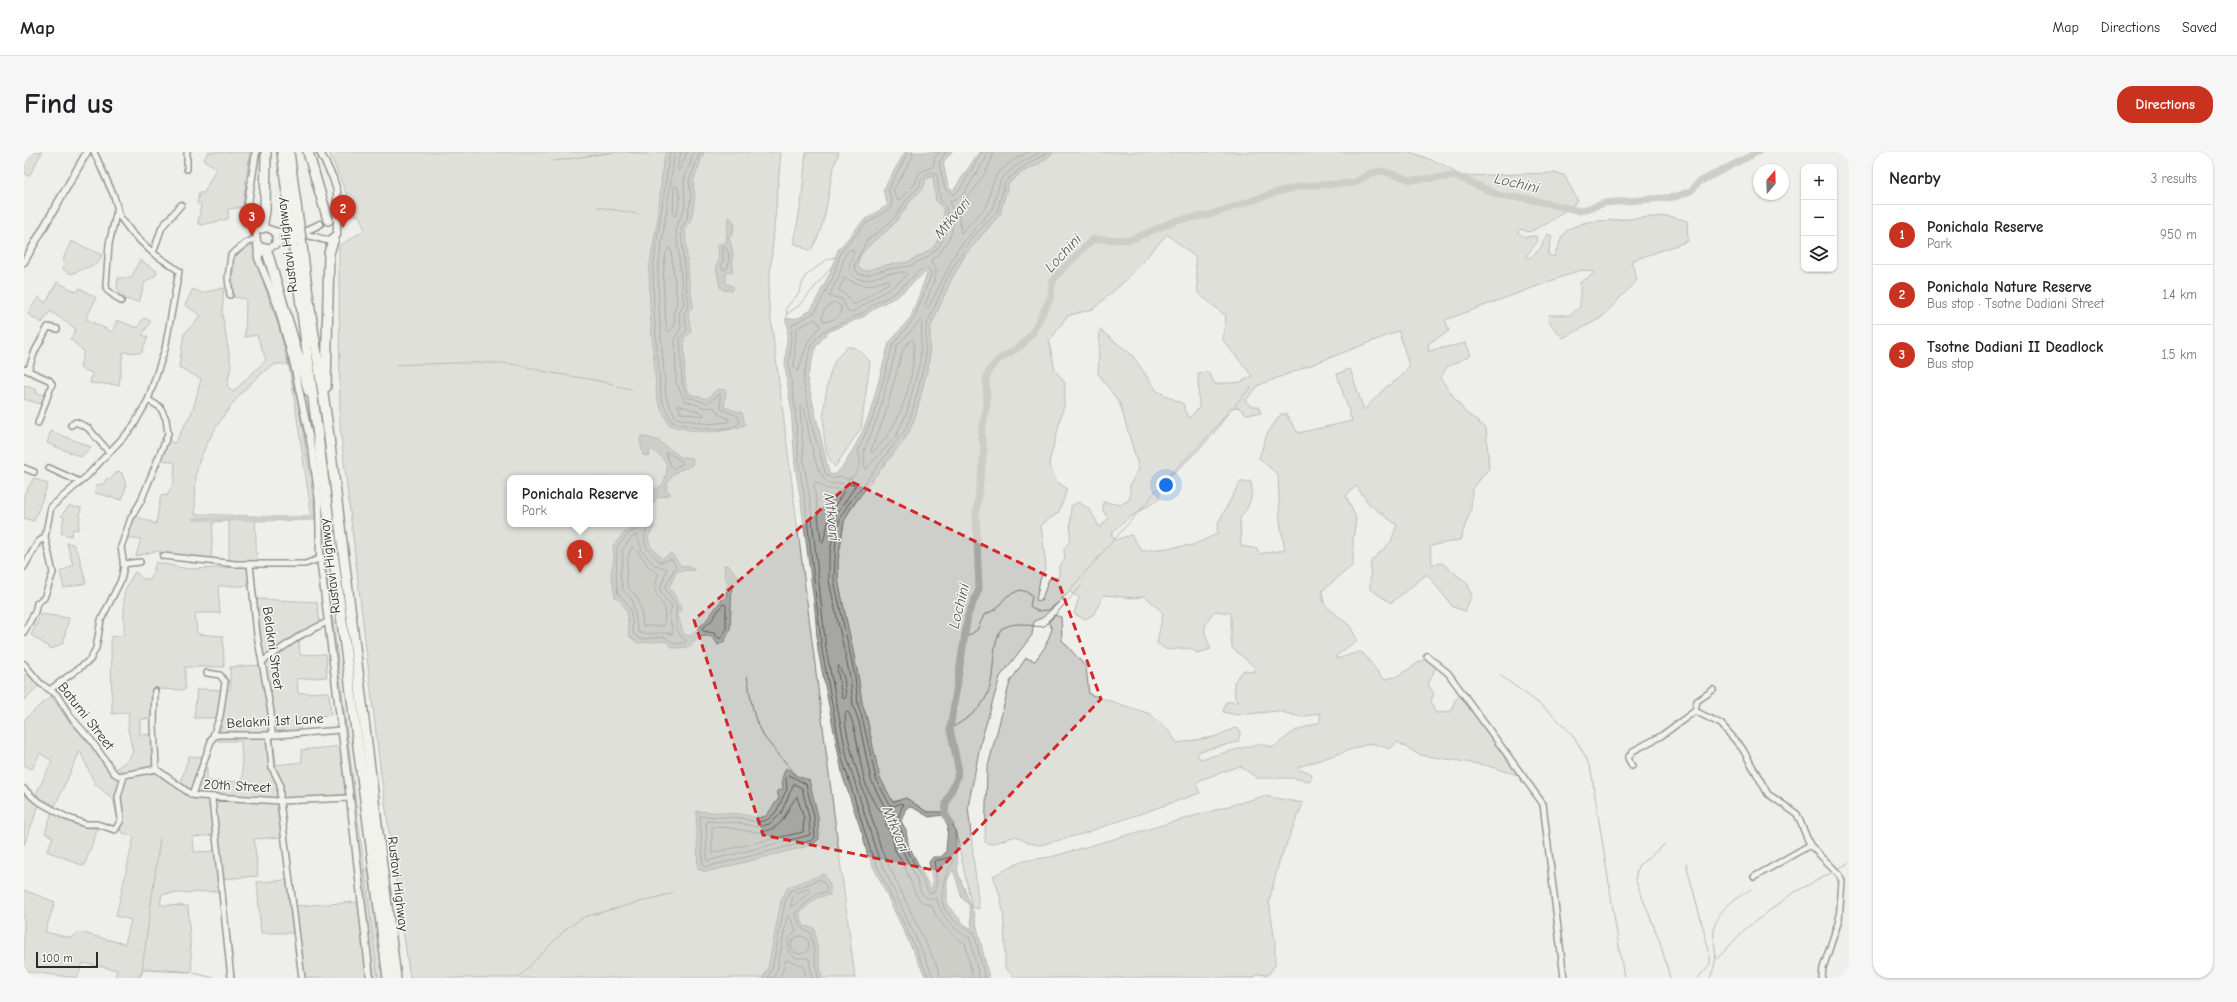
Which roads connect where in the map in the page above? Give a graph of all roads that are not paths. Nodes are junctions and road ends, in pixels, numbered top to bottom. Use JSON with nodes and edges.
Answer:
{"nodes":[{"id":1,"x":87,"y":152,"type":"edge"},
{"id":2,"x":94,"y":152,"type":"edge"},
{"id":3,"x":187,"y":152,"type":"edge"},
{"id":4,"x":256,"y":152,"type":"edge"},
{"id":5,"x":266,"y":152,"type":"edge"},
{"id":6,"x":282,"y":152,"type":"edge"},
{"id":7,"x":290,"y":152,"type":"edge"},
{"id":8,"x":308,"y":152,"type":"edge"},
{"id":9,"x":320,"y":152,"type":"edge"},
{"id":10,"x":187,"y":169,"type":"dead end"},
{"id":11,"x":182,"y":205,"type":"dead end"},
{"id":12,"x":338,"y":205,"type":"junction"},
{"id":13,"x":117,"y":210,"type":"junction"},
{"id":14,"x":294,"y":219,"type":"junction"},
{"id":15,"x":326,"y":221,"type":"junction"},
{"id":16,"x":337,"y":226,"type":"junction"},
{"id":17,"x":274,"y":231,"type":"junction"},
{"id":18,"x":259,"y":234,"type":"junction"},
{"id":19,"x":321,"y":238,"type":"junction"},
{"id":20,"x":334,"y":238,"type":"junction"},
{"id":21,"x":275,"y":244,"type":"junction"},
{"id":22,"x":298,"y":244,"type":"junction"},
{"id":23,"x":265,"y":248,"type":"junction"},
{"id":24,"x":153,"y":253,"type":"junction"},
{"id":25,"x":258,"y":258,"type":"junction"},
{"id":26,"x":24,"y":262,"type":"edge"},
{"id":27,"x":230,"y":295,"type":"dead end"},
{"id":28,"x":121,"y":301,"type":"dead end"},
{"id":29,"x":57,"y":328,"type":"dead end"},
{"id":30,"x":26,"y":370,"type":"edge"},
{"id":31,"x":148,"y":400,"type":"junction"},
{"id":32,"x":38,"y":423,"type":"dead end"},
{"id":33,"x":71,"y":425,"type":"dead end"},
{"id":34,"x":328,"y":428,"type":"junction"},
{"id":35,"x":319,"y":432,"type":"junction"},
{"id":36,"x":109,"y":452,"type":"junction"},
{"id":37,"x":24,"y":468,"type":"edge"},
{"id":38,"x":49,"y":468,"type":"dead end"},
{"id":39,"x":34,"y":472,"type":"dead end"},
{"id":40,"x":80,"y":482,"type":"junction"},
{"id":41,"x":45,"y":537,"type":"junction"},
{"id":42,"x":163,"y":556,"type":"dead end"},
{"id":43,"x":316,"y":560,"type":"dead end"},
{"id":44,"x":140,"y":562,"type":"dead end"},
{"id":45,"x":123,"y":564,"type":"junction"},
{"id":46,"x":250,"y":564,"type":"junction"},
{"id":47,"x":24,"y":567,"type":"edge"},
{"id":48,"x":328,"y":622,"type":"junction"},
{"id":49,"x":24,"y":632,"type":"edge"},
{"id":50,"x":1427,"y":656,"type":"dead end"},
{"id":51,"x":262,"y":661,"type":"junction"},
{"id":52,"x":24,"y":664,"type":"edge"},
{"id":53,"x":206,"y":673,"type":"dead end"},
{"id":54,"x":51,"y":689,"type":"junction"},
{"id":55,"x":1713,"y":690,"type":"dead end"},
{"id":56,"x":156,"y":691,"type":"dead end"},
{"id":57,"x":1695,"y":711,"type":"junction"},
{"id":58,"x":340,"y":730,"type":"junction"},
{"id":59,"x":360,"y":732,"type":"junction"},
{"id":60,"x":271,"y":735,"type":"junction"},
{"id":61,"x":211,"y":739,"type":"junction"},
{"id":62,"x":1632,"y":766,"type":"dead end"},
{"id":63,"x":156,"y":769,"type":"junction"},
{"id":64,"x":124,"y":776,"type":"junction"},
{"id":65,"x":24,"y":789,"type":"edge"},
{"id":66,"x":192,"y":795,"type":"junction"},
{"id":67,"x":209,"y":797,"type":"junction"},
{"id":68,"x":350,"y":798,"type":"junction"},
{"id":69,"x":280,"y":800,"type":"junction"},
{"id":70,"x":1810,"y":845,"type":"junction"},
{"id":71,"x":1754,"y":877,"type":"dead end"},
{"id":72,"x":231,"y":978,"type":"edge"},
{"id":73,"x":302,"y":978,"type":"edge"},
{"id":74,"x":370,"y":978,"type":"edge"},
{"id":75,"x":388,"y":978,"type":"edge"},
{"id":76,"x":396,"y":978,"type":"edge"},
{"id":77,"x":1564,"y":978,"type":"edge"},
{"id":78,"x":1822,"y":978,"type":"edge"}],
"edges":[{"from":1,"to":26,"type":"street"},
{"from":2,"to":13,"type":"street"},
{"from":3,"to":10,"type":"street"},
{"from":4,"to":18,"type":"street"},
{"from":5,"to":18,"type":"highway"},
{"from":6,"to":14,"type":"highway","name":"Rustavi Highway"},
{"from":7,"to":14,"type":"highway","name":"Rustavi Highway"},
{"from":8,"to":15,"type":"highway"},
{"from":9,"to":12,"type":"street"},
{"from":11,"to":24,"type":"street"},
{"from":12,"to":15,"type":"street"},
{"from":12,"to":16,"type":"street"},
{"from":13,"to":24,"type":"street"},
{"from":13,"to":28,"type":"street"},
{"from":14,"to":22,"type":"highway","name":"Rustavi Highway","bridge":true},
{"from":15,"to":16,"type":"street"},
{"from":15,"to":17,"type":"street"},
{"from":15,"to":19,"type":"street"},
{"from":16,"to":20,"type":"street"},
{"from":17,"to":18,"type":"street"},
{"from":17,"to":21,"type":"street"},
{"from":18,"to":23,"type":"street"},
{"from":18,"to":25,"type":"street"},
{"from":18,"to":27,"type":"street"},
{"from":19,"to":20,"type":"street"},
{"from":19,"to":21,"type":"street"},
{"from":20,"to":34,"type":"highway"},
{"from":21,"to":23,"type":"street"},
{"from":22,"to":34,"type":"highway","name":"Rustavi Highway"},
{"from":22,"to":35,"type":"highway","name":"Rustavi Highway"},
{"from":23,"to":25,"type":"street"},
{"from":23,"to":35,"type":"highway"},
{"from":24,"to":31,"type":"street"},
{"from":25,"to":48,"type":"street"},
{"from":29,"to":30,"type":"street"},
{"from":30,"to":32,"type":"street"},
{"from":31,"to":36,"type":"street"},
{"from":31,"to":45,"type":"street"},
{"from":33,"to":36,"type":"street"},
{"from":34,"to":59,"type":"highway","name":"Rustavi Highway"},
{"from":35,"to":59,"type":"highway","name":"Rustavi Highway"},
{"from":36,"to":40,"type":"street"},
{"from":37,"to":39,"type":"street"},
{"from":38,"to":40,"type":"street"},
{"from":40,"to":41,"type":"street"},
{"from":41,"to":47,"type":"street"},
{"from":41,"to":49,"type":"street"},
{"from":42,"to":46,"type":"street"},
{"from":43,"to":46,"type":"street"},
{"from":44,"to":45,"type":"street"},
{"from":45,"to":54,"type":"street"},
{"from":46,"to":51,"type":"street","name":"Belakni Street"},
{"from":48,"to":51,"type":"street"},
{"from":48,"to":58,"type":"street"},
{"from":50,"to":77,"type":"street"},
{"from":51,"to":60,"type":"street","name":"Belakni Street"},
{"from":52,"to":54,"type":"street","name":"Batumi Street"},
{"from":53,"to":61,"type":"street"},
{"from":54,"to":64,"type":"street","name":"Batumi Street"},
{"from":55,"to":57,"type":"street"},
{"from":56,"to":63,"type":"street"},
{"from":57,"to":62,"type":"street"},
{"from":57,"to":70,"type":"street"},
{"from":58,"to":60,"type":"street","name":"Belakni 1st Lane"},
{"from":58,"to":68,"type":"street"},
{"from":59,"to":75,"type":"highway","name":"Rustavi Highway"},
{"from":59,"to":76,"type":"highway","name":"Rustavi Highway"},
{"from":60,"to":61,"type":"street","name":"Belakni 1st Lane"},
{"from":60,"to":69,"type":"street","name":"Belakni Street"},
{"from":61,"to":66,"type":"street"},
{"from":63,"to":64,"type":"street"},
{"from":63,"to":66,"type":"street","name":"20th Street"},
{"from":64,"to":65,"type":"street"},
{"from":66,"to":67,"type":"street","name":"20th Street"},
{"from":67,"to":69,"type":"street","name":"20th Street"},
{"from":67,"to":72,"type":"street"},
{"from":68,"to":69,"type":"street","name":"20th Street"},
{"from":68,"to":74,"type":"street"},
{"from":69,"to":73,"type":"street","name":"Belakni Street"},
{"from":70,"to":71,"type":"street"},
{"from":70,"to":78,"type":"street"}]}
